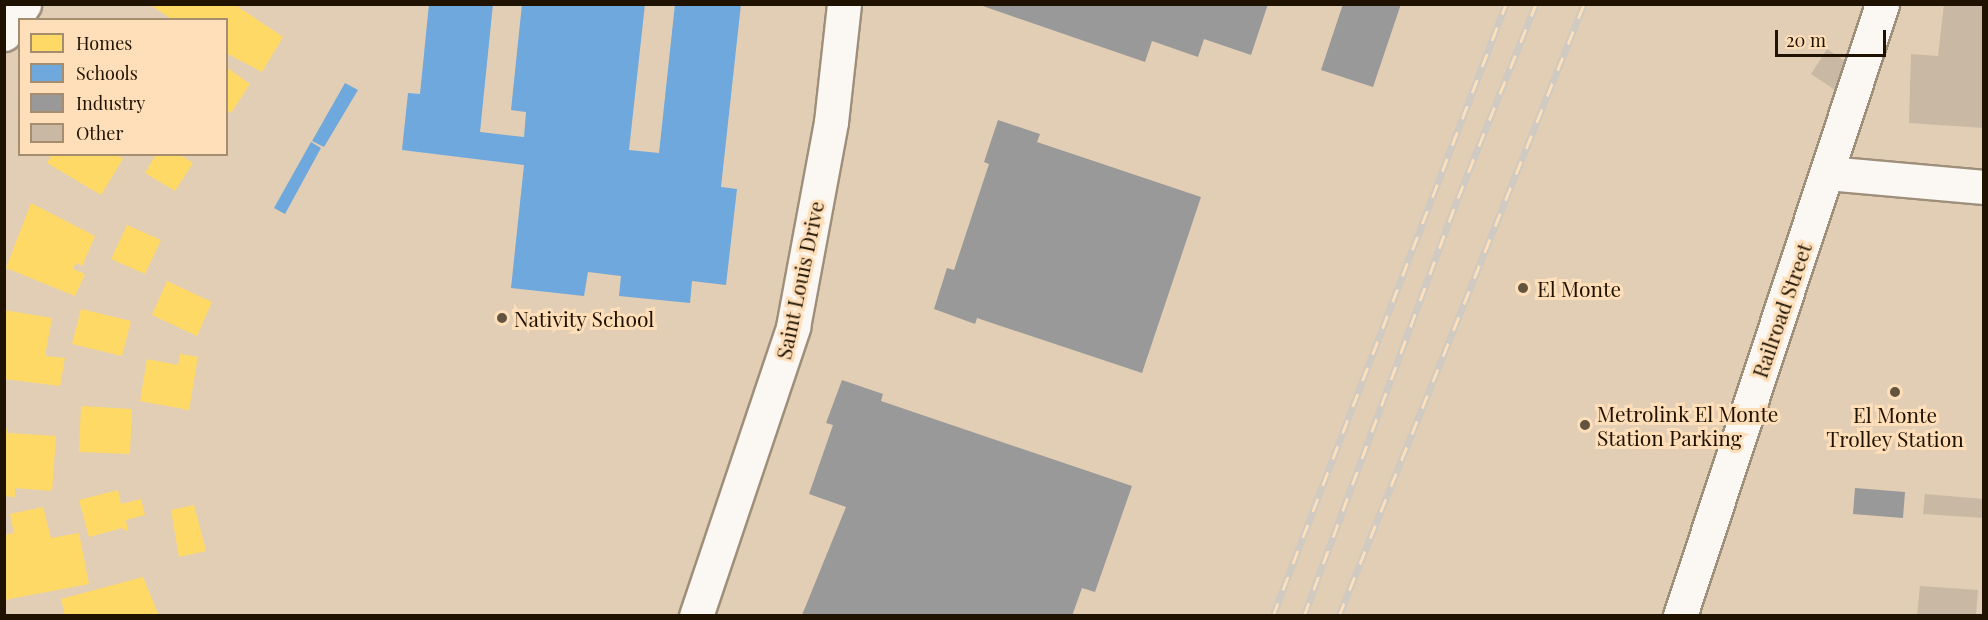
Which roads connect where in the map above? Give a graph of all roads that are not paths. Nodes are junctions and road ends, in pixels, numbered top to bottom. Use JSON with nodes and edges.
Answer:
{"nodes":[{"id":1,"x":24,"y":4,"type":"edge"},
{"id":2,"x":844,"y":4,"type":"edge"},
{"id":3,"x":1882,"y":4,"type":"edge"},
{"id":4,"x":4,"y":34,"type":"edge"},
{"id":5,"x":1827,"y":174,"type":"junction"},
{"id":6,"x":1983,"y":186,"type":"edge"},
{"id":7,"x":696,"y":615,"type":"edge"},
{"id":8,"x":1680,"y":615,"type":"edge"}],
"edges":[{"from":1,"to":4,"type":"street"},
{"from":2,"to":7,"type":"street","name":"Saint Louis Drive"},
{"from":3,"to":5,"type":"street","name":"Railroad Street"},
{"from":5,"to":6,"type":"street"},
{"from":5,"to":8,"type":"street","name":"Railroad Street"}]}
